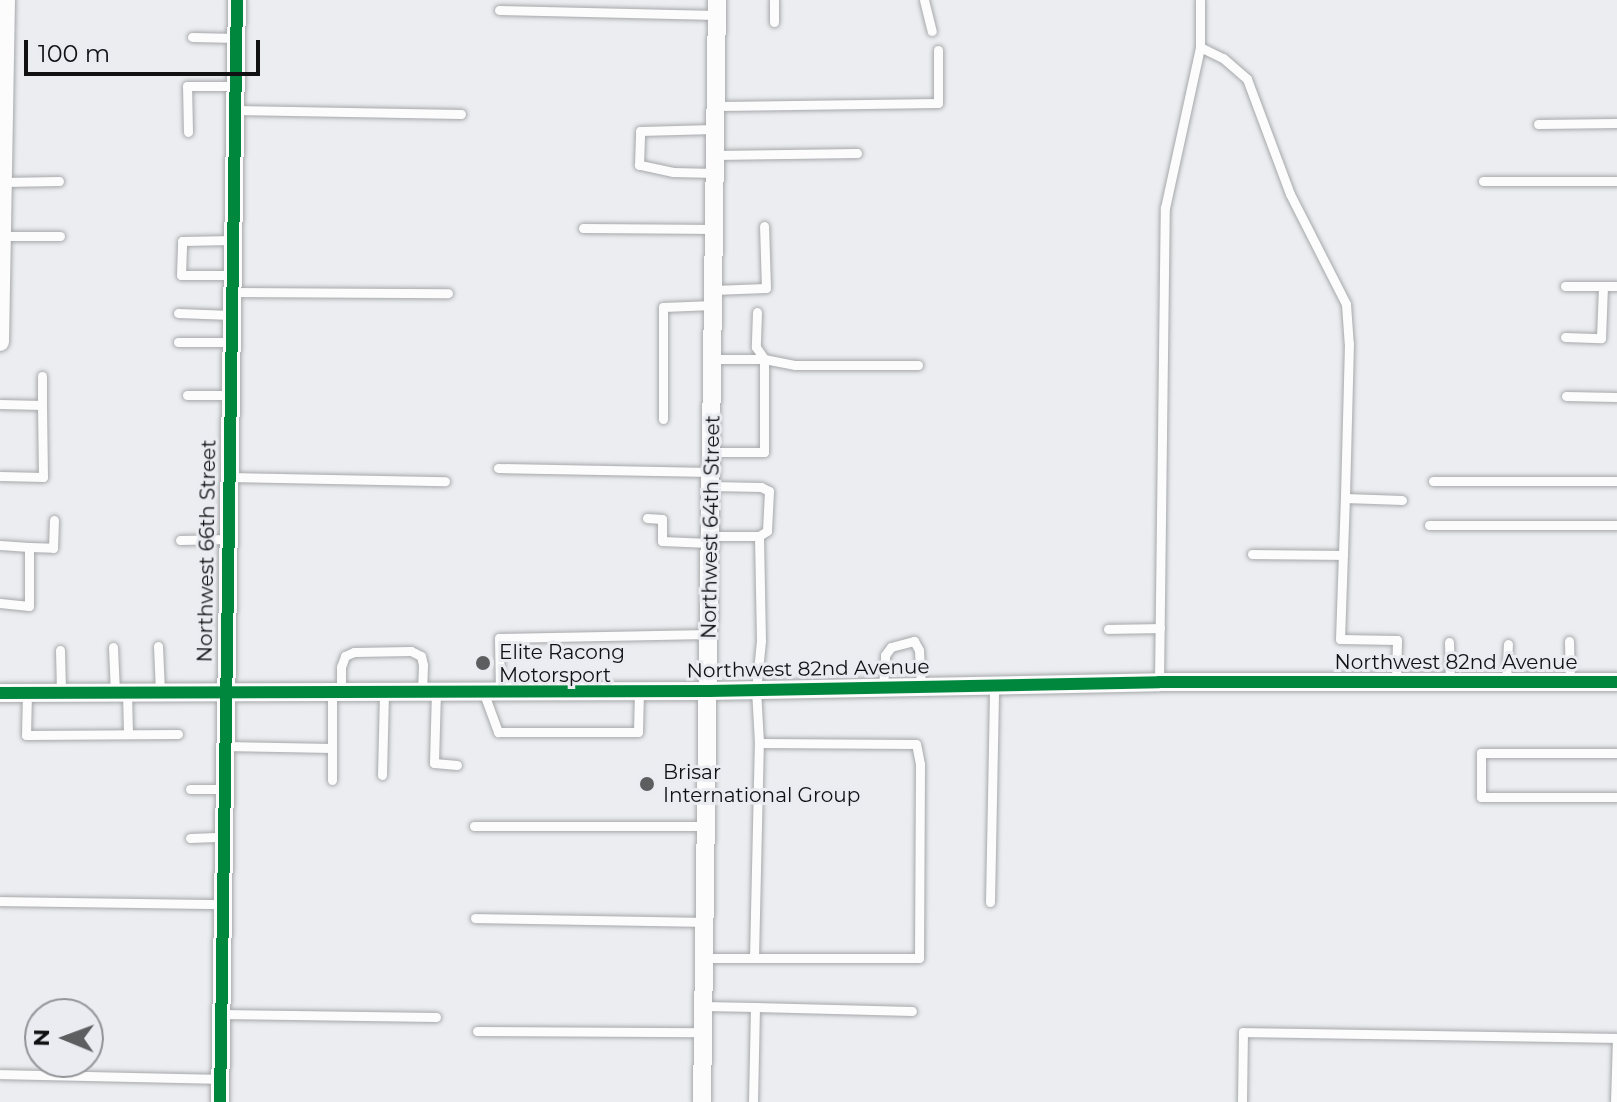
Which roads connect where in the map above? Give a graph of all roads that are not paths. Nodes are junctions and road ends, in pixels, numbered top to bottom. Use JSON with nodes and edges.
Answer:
{"nodes":[{"id":1,"x":6,"y":0,"type":"edge"},
{"id":2,"x":237,"y":0,"type":"edge"},
{"id":3,"x":774,"y":0,"type":"edge"},
{"id":4,"x":924,"y":0,"type":"edge"},
{"id":5,"x":1200,"y":0,"type":"edge"},
{"id":6,"x":717,"y":8,"type":"edge"},
{"id":7,"x":499,"y":10,"type":"dead end"},
{"id":8,"x":774,"y":22,"type":"dead end"},
{"id":9,"x":932,"y":31,"type":"dead end"},
{"id":10,"x":192,"y":37,"type":"dead end"},
{"id":11,"x":237,"y":38,"type":"junction"},
{"id":12,"x":1200,"y":47,"type":"junction"},
{"id":13,"x":938,"y":50,"type":"dead end"},
{"id":14,"x":236,"y":86,"type":"junction"},
{"id":15,"x":715,"y":106,"type":"junction"},
{"id":16,"x":235,"y":110,"type":"junction"},
{"id":17,"x":461,"y":114,"type":"dead end"},
{"id":18,"x":1617,"y":123,"type":"edge"},
{"id":19,"x":1538,"y":124,"type":"dead end"},
{"id":20,"x":715,"y":129,"type":"junction"},
{"id":21,"x":188,"y":132,"type":"dead end"},
{"id":22,"x":857,"y":153,"type":"dead end"},
{"id":23,"x":715,"y":164,"type":"junction"},
{"id":24,"x":2,"y":176,"type":"edge"},
{"id":25,"x":59,"y":181,"type":"dead end"},
{"id":26,"x":1483,"y":181,"type":"dead end"},
{"id":27,"x":1617,"y":181,"type":"edge"},
{"id":28,"x":764,"y":226,"type":"dead end"},
{"id":29,"x":583,"y":228,"type":"dead end"},
{"id":30,"x":714,"y":229,"type":"junction"},
{"id":31,"x":1,"y":230,"type":"edge"},
{"id":32,"x":60,"y":236,"type":"dead end"},
{"id":33,"x":233,"y":240,"type":"junction"},
{"id":34,"x":1,"y":269,"type":"edge"},
{"id":35,"x":232,"y":284,"type":"junction"},
{"id":36,"x":1565,"y":286,"type":"dead end"},
{"id":37,"x":1603,"y":286,"type":"junction"},
{"id":38,"x":1617,"y":286,"type":"edge"},
{"id":39,"x":448,"y":293,"type":"dead end"},
{"id":40,"x":713,"y":297,"type":"junction"},
{"id":41,"x":757,"y":312,"type":"dead end"},
{"id":42,"x":178,"y":313,"type":"dead end"},
{"id":43,"x":231,"y":315,"type":"junction"},
{"id":44,"x":1565,"y":337,"type":"dead end"},
{"id":45,"x":0,"y":342,"type":"edge"},
{"id":46,"x":178,"y":342,"type":"dead end"},
{"id":47,"x":231,"y":342,"type":"junction"},
{"id":48,"x":712,"y":359,"type":"junction"},
{"id":49,"x":764,"y":359,"type":"junction"},
{"id":50,"x":918,"y":365,"type":"dead end"},
{"id":51,"x":42,"y":376,"type":"dead end"},
{"id":52,"x":187,"y":395,"type":"dead end"},
{"id":53,"x":230,"y":395,"type":"junction"},
{"id":54,"x":1566,"y":396,"type":"dead end"},
{"id":55,"x":1617,"y":397,"type":"edge"},
{"id":56,"x":0,"y":404,"type":"edge"},
{"id":57,"x":42,"y":405,"type":"junction"},
{"id":58,"x":663,"y":419,"type":"dead end"},
{"id":59,"x":712,"y":452,"type":"junction"},
{"id":60,"x":498,"y":468,"type":"dead end"},
{"id":61,"x":0,"y":476,"type":"edge"},
{"id":62,"x":228,"y":477,"type":"junction"},
{"id":63,"x":711,"y":479,"type":"junction"},
{"id":64,"x":445,"y":481,"type":"dead end"},
{"id":65,"x":1433,"y":481,"type":"dead end"},
{"id":66,"x":1617,"y":481,"type":"edge"},
{"id":67,"x":1345,"y":498,"type":"junction"},
{"id":68,"x":1402,"y":500,"type":"dead end"},
{"id":69,"x":647,"y":518,"type":"dead end"},
{"id":70,"x":54,"y":520,"type":"dead end"},
{"id":71,"x":1429,"y":525,"type":"dead end"},
{"id":72,"x":1617,"y":525,"type":"edge"},
{"id":73,"x":759,"y":536,"type":"junction"},
{"id":74,"x":227,"y":539,"type":"junction"},
{"id":75,"x":180,"y":540,"type":"dead end"},
{"id":76,"x":710,"y":540,"type":"junction"},
{"id":77,"x":0,"y":545,"type":"edge"},
{"id":78,"x":29,"y":547,"type":"junction"},
{"id":79,"x":1252,"y":554,"type":"dead end"},
{"id":80,"x":1343,"y":555,"type":"junction"},
{"id":81,"x":0,"y":603,"type":"edge"},
{"id":82,"x":1160,"y":628,"type":"junction"},
{"id":83,"x":1108,"y":629,"type":"dead end"},
{"id":84,"x":709,"y":634,"type":"junction"},
{"id":85,"x":1569,"y":641,"type":"dead end"},
{"id":86,"x":1449,"y":642,"type":"dead end"},
{"id":87,"x":1508,"y":644,"type":"dead end"},
{"id":88,"x":158,"y":646,"type":"dead end"},
{"id":89,"x":113,"y":647,"type":"dead end"},
{"id":90,"x":60,"y":650,"type":"dead end"},
{"id":91,"x":1159,"y":682,"type":"junction"},
{"id":92,"x":1396,"y":682,"type":"junction"},
{"id":93,"x":1450,"y":682,"type":"junction"},
{"id":94,"x":1506,"y":682,"type":"junction"},
{"id":95,"x":1570,"y":682,"type":"junction"},
{"id":96,"x":1617,"y":682,"type":"edge"},
{"id":97,"x":994,"y":685,"type":"junction"},
{"id":98,"x":883,"y":687,"type":"junction"},
{"id":99,"x":921,"y":687,"type":"junction"},
{"id":100,"x":756,"y":690,"type":"junction"},
{"id":101,"x":429,"y":691,"type":"junction"},
{"id":102,"x":491,"y":691,"type":"junction"},
{"id":103,"x":639,"y":691,"type":"junction"},
{"id":104,"x":709,"y":691,"type":"junction"},
{"id":105,"x":27,"y":692,"type":"junction"},
{"id":106,"x":61,"y":692,"type":"junction"},
{"id":107,"x":121,"y":692,"type":"junction"},
{"id":108,"x":160,"y":692,"type":"junction"},
{"id":109,"x":224,"y":692,"type":"junction"},
{"id":110,"x":336,"y":692,"type":"junction"},
{"id":111,"x":384,"y":692,"type":"junction"},
{"id":112,"x":0,"y":693,"type":"edge"},
{"id":113,"x":128,"y":734,"type":"junction"},
{"id":114,"x":178,"y":734,"type":"dead end"},
{"id":115,"x":759,"y":743,"type":"junction"},
{"id":116,"x":224,"y":746,"type":"junction"},
{"id":117,"x":332,"y":748,"type":"junction"},
{"id":118,"x":1617,"y":753,"type":"edge"},
{"id":119,"x":457,"y":765,"type":"dead end"},
{"id":120,"x":382,"y":775,"type":"dead end"},
{"id":121,"x":332,"y":780,"type":"dead end"},
{"id":122,"x":190,"y":789,"type":"dead end"},
{"id":123,"x":223,"y":789,"type":"junction"},
{"id":124,"x":1617,"y":797,"type":"edge"},
{"id":125,"x":474,"y":826,"type":"dead end"},
{"id":126,"x":706,"y":826,"type":"junction"},
{"id":127,"x":223,"y":837,"type":"junction"},
{"id":128,"x":190,"y":838,"type":"dead end"},
{"id":129,"x":0,"y":901,"type":"edge"},
{"id":130,"x":990,"y":902,"type":"dead end"},
{"id":131,"x":222,"y":904,"type":"junction"},
{"id":132,"x":475,"y":918,"type":"dead end"},
{"id":133,"x":705,"y":922,"type":"junction"},
{"id":134,"x":704,"y":958,"type":"junction"},
{"id":135,"x":754,"y":958,"type":"junction"},
{"id":136,"x":703,"y":1006,"type":"junction"},
{"id":137,"x":755,"y":1007,"type":"junction"},
{"id":138,"x":912,"y":1011,"type":"dead end"},
{"id":139,"x":221,"y":1014,"type":"junction"},
{"id":140,"x":436,"y":1017,"type":"dead end"},
{"id":141,"x":477,"y":1031,"type":"dead end"},
{"id":142,"x":703,"y":1032,"type":"junction"},
{"id":143,"x":1616,"y":1038,"type":"edge"},
{"id":144,"x":0,"y":1074,"type":"edge"},
{"id":145,"x":220,"y":1079,"type":"junction"},
{"id":146,"x":220,"y":1102,"type":"edge"},
{"id":147,"x":702,"y":1102,"type":"edge"},
{"id":148,"x":753,"y":1102,"type":"edge"},
{"id":149,"x":1242,"y":1102,"type":"edge"},
{"id":150,"x":1615,"y":1102,"type":"edge"}],
"edges":[{"from":1,"to":24,"type":"street"},
{"from":2,"to":11,"type":"street","name":"Northwest 66th Street"},
{"from":3,"to":8,"type":"lane"},
{"from":4,"to":9,"type":"lane"},
{"from":5,"to":12,"type":"lane"},
{"from":6,"to":7,"type":"lane"},
{"from":6,"to":15,"type":"street","name":"Northwest 64th Street"},
{"from":10,"to":11,"type":"lane"},
{"from":11,"to":14,"type":"street","name":"Northwest 66th Street"},
{"from":12,"to":67,"type":"lane"},
{"from":12,"to":82,"type":"lane"},
{"from":13,"to":15,"type":"lane"},
{"from":14,"to":16,"type":"street","name":"Northwest 66th Street"},
{"from":14,"to":21,"type":"lane"},
{"from":15,"to":20,"type":"street","name":"Northwest 64th Street"},
{"from":16,"to":17,"type":"lane"},
{"from":16,"to":33,"type":"street","name":"Northwest 66th Street"},
{"from":18,"to":19,"type":"lane"},
{"from":20,"to":23,"type":"street","name":"Northwest 64th Street"},
{"from":20,"to":23,"type":"lane"},
{"from":22,"to":23,"type":"lane"},
{"from":23,"to":30,"type":"street","name":"Northwest 64th Street"},
{"from":24,"to":25,"type":"lane"},
{"from":24,"to":31,"type":"street"},
{"from":26,"to":27,"type":"lane"},
{"from":28,"to":40,"type":"lane"},
{"from":29,"to":30,"type":"lane"},
{"from":30,"to":40,"type":"street","name":"Northwest 64th Street"},
{"from":31,"to":32,"type":"lane"},
{"from":31,"to":34,"type":"street"},
{"from":33,"to":35,"type":"street","name":"Northwest 66th Street"},
{"from":33,"to":35,"type":"lane"},
{"from":34,"to":45,"type":"street"},
{"from":35,"to":39,"type":"lane"},
{"from":35,"to":43,"type":"street","name":"Northwest 66th Street"},
{"from":36,"to":37,"type":"lane"},
{"from":37,"to":38,"type":"lane"},
{"from":37,"to":44,"type":"lane"},
{"from":40,"to":48,"type":"street","name":"Northwest 64th Street"},
{"from":40,"to":58,"type":"lane"},
{"from":41,"to":49,"type":"lane"},
{"from":42,"to":43,"type":"lane"},
{"from":43,"to":47,"type":"street","name":"Northwest 66th Street"},
{"from":46,"to":47,"type":"lane"},
{"from":47,"to":53,"type":"street","name":"Northwest 66th Street"},
{"from":48,"to":49,"type":"lane"},
{"from":48,"to":59,"type":"street","name":"Northwest 64th Street"},
{"from":49,"to":50,"type":"lane"},
{"from":49,"to":59,"type":"lane"},
{"from":51,"to":57,"type":"lane"},
{"from":52,"to":53,"type":"lane"},
{"from":53,"to":62,"type":"street","name":"Northwest 66th Street"},
{"from":54,"to":55,"type":"lane"},
{"from":56,"to":57,"type":"lane"},
{"from":57,"to":61,"type":"lane"},
{"from":59,"to":63,"type":"street","name":"Northwest 64th Street"},
{"from":60,"to":63,"type":"lane"},
{"from":62,"to":64,"type":"lane"},
{"from":62,"to":74,"type":"street","name":"Northwest 66th Street"},
{"from":63,"to":73,"type":"lane"},
{"from":63,"to":76,"type":"street","name":"Northwest 64th Street"},
{"from":65,"to":66,"type":"lane"},
{"from":67,"to":68,"type":"lane"},
{"from":67,"to":80,"type":"lane"},
{"from":69,"to":76,"type":"lane"},
{"from":70,"to":78,"type":"lane"},
{"from":71,"to":72,"type":"lane"},
{"from":73,"to":76,"type":"lane"},
{"from":73,"to":100,"type":"lane"},
{"from":74,"to":75,"type":"lane"},
{"from":74,"to":109,"type":"street","name":"Northwest 66th Street"},
{"from":76,"to":84,"type":"street","name":"Northwest 64th Street"},
{"from":77,"to":78,"type":"lane"},
{"from":78,"to":81,"type":"lane"},
{"from":79,"to":80,"type":"lane"},
{"from":80,"to":92,"type":"lane"},
{"from":82,"to":83,"type":"lane"},
{"from":82,"to":91,"type":"lane"},
{"from":84,"to":102,"type":"lane"},
{"from":84,"to":104,"type":"street","name":"Northwest 64th Street"},
{"from":85,"to":95,"type":"lane"},
{"from":86,"to":93,"type":"lane"},
{"from":87,"to":94,"type":"lane"},
{"from":88,"to":108,"type":"lane"},
{"from":89,"to":107,"type":"lane"},
{"from":90,"to":106,"type":"lane"},
{"from":91,"to":92,"type":"street","name":"Northwest 82nd Avenue"},
{"from":91,"to":97,"type":"street","name":"Northwest 82nd Avenue"},
{"from":92,"to":93,"type":"street","name":"Northwest 82nd Avenue"},
{"from":93,"to":94,"type":"street","name":"Northwest 82nd Avenue"},
{"from":94,"to":95,"type":"street","name":"Northwest 82nd Avenue"},
{"from":95,"to":96,"type":"street","name":"Northwest 82nd Avenue"},
{"from":97,"to":99,"type":"street","name":"Northwest 82nd Avenue"},
{"from":97,"to":130,"type":"lane"},
{"from":98,"to":99,"type":"street","name":"Northwest 82nd Avenue"},
{"from":98,"to":99,"type":"lane"},
{"from":98,"to":100,"type":"street","name":"Northwest 82nd Avenue"},
{"from":100,"to":104,"type":"street","name":"Northwest 82nd Avenue"},
{"from":100,"to":115,"type":"lane"},
{"from":101,"to":102,"type":"street","name":"Northwest 82nd Avenue"},
{"from":101,"to":110,"type":"lane"},
{"from":101,"to":111,"type":"street","name":"Northwest 82nd Avenue"},
{"from":101,"to":119,"type":"lane"},
{"from":102,"to":103,"type":"street","name":"Northwest 82nd Avenue"},
{"from":102,"to":103,"type":"lane"},
{"from":103,"to":104,"type":"street","name":"Northwest 82nd Avenue"},
{"from":104,"to":126,"type":"street","name":"Northwest 64th Street"},
{"from":105,"to":106,"type":"street","name":"Northwest 82nd Avenue"},
{"from":105,"to":112,"type":"street","name":"Northwest 82nd Avenue"},
{"from":105,"to":113,"type":"lane"},
{"from":106,"to":107,"type":"street","name":"Northwest 82nd Avenue"},
{"from":107,"to":108,"type":"street","name":"Northwest 82nd Avenue"},
{"from":107,"to":113,"type":"lane"},
{"from":108,"to":109,"type":"street","name":"Northwest 82nd Avenue"},
{"from":109,"to":110,"type":"street","name":"Northwest 82nd Avenue"},
{"from":109,"to":116,"type":"street","name":"Northwest 66th Street"},
{"from":110,"to":111,"type":"street","name":"Northwest 82nd Avenue"},
{"from":110,"to":117,"type":"lane"},
{"from":111,"to":120,"type":"lane"},
{"from":113,"to":114,"type":"lane"},
{"from":115,"to":135,"type":"lane"},
{"from":115,"to":135,"type":"lane"},
{"from":116,"to":117,"type":"lane"},
{"from":116,"to":123,"type":"street","name":"Northwest 66th Street"},
{"from":117,"to":121,"type":"lane"},
{"from":118,"to":124,"type":"lane"},
{"from":122,"to":123,"type":"lane"},
{"from":123,"to":127,"type":"street","name":"Northwest 66th Street"},
{"from":125,"to":126,"type":"lane"},
{"from":126,"to":133,"type":"street","name":"Northwest 64th Street"},
{"from":127,"to":128,"type":"lane"},
{"from":127,"to":131,"type":"street","name":"Northwest 66th Street"},
{"from":129,"to":131,"type":"lane"},
{"from":131,"to":139,"type":"street","name":"Northwest 66th Street"},
{"from":132,"to":133,"type":"lane"},
{"from":133,"to":134,"type":"street","name":"Northwest 64th Street"},
{"from":134,"to":135,"type":"lane"},
{"from":134,"to":136,"type":"street","name":"Northwest 64th Street"},
{"from":136,"to":137,"type":"lane"},
{"from":136,"to":142,"type":"street","name":"Northwest 64th Street"},
{"from":137,"to":138,"type":"lane"},
{"from":137,"to":148,"type":"lane"},
{"from":139,"to":140,"type":"lane"},
{"from":139,"to":145,"type":"street","name":"Northwest 66th Street"},
{"from":141,"to":142,"type":"lane"},
{"from":142,"to":147,"type":"street","name":"Northwest 64th Street"},
{"from":143,"to":149,"type":"lane"},
{"from":143,"to":150,"type":"lane"},
{"from":144,"to":145,"type":"lane"},
{"from":145,"to":146,"type":"street","name":"Northwest 66th Street"}]}
